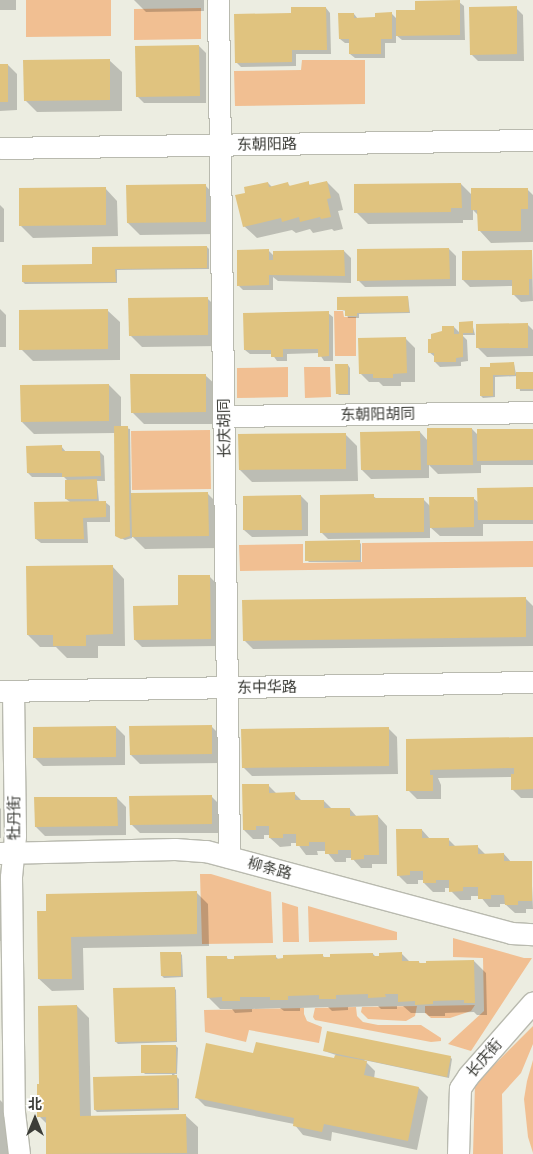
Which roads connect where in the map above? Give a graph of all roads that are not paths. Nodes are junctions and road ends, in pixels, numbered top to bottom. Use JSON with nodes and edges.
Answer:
{"nodes":[{"id":1,"x":218,"y":0,"type":"edge"},
{"id":2,"x":533,"y":140,"type":"edge"},
{"id":3,"x":219,"y":145,"type":"junction"},
{"id":4,"x":0,"y":148,"type":"edge"},
{"id":5,"x":533,"y":412,"type":"edge"},
{"id":6,"x":223,"y":416,"type":"junction"},
{"id":7,"x":533,"y":682,"type":"edge"},
{"id":8,"x":228,"y":688,"type":"junction"},
{"id":9,"x":6,"y":691,"type":"edge"},
{"id":10,"x":7,"y":853,"type":"edge"},
{"id":11,"x":229,"y":857,"type":"junction"},
{"id":12,"x":533,"y":934,"type":"edge"},
{"id":13,"x":533,"y":1002,"type":"edge"},
{"id":14,"x":18,"y":1154,"type":"edge"},
{"id":15,"x":458,"y":1154,"type":"edge"}],
"edges":[{"from":1,"to":3,"type":"street","name":"长庆胡同"},
{"from":2,"to":3,"type":"street","name":"东朝阳路"},
{"from":3,"to":4,"type":"street","name":"东朝阳路"},
{"from":3,"to":6,"type":"street","name":"长庆胡同"},
{"from":5,"to":6,"type":"street","name":"东朝阳胡同"},
{"from":6,"to":8,"type":"street","name":"长庆胡同"},
{"from":7,"to":8,"type":"street","name":"东中华路"},
{"from":8,"to":9,"type":"street","name":"东中华路"},
{"from":8,"to":11,"type":"street","name":"长庆胡同"},
{"from":9,"to":10,"type":"street","name":"牡丹街"},
{"from":10,"to":11,"type":"street","name":"柳条路"},
{"from":10,"to":14,"type":"street","name":"牡丹街"},
{"from":11,"to":12,"type":"street","name":"柳条路"},
{"from":13,"to":15,"type":"street","name":"长庆街"}]}
